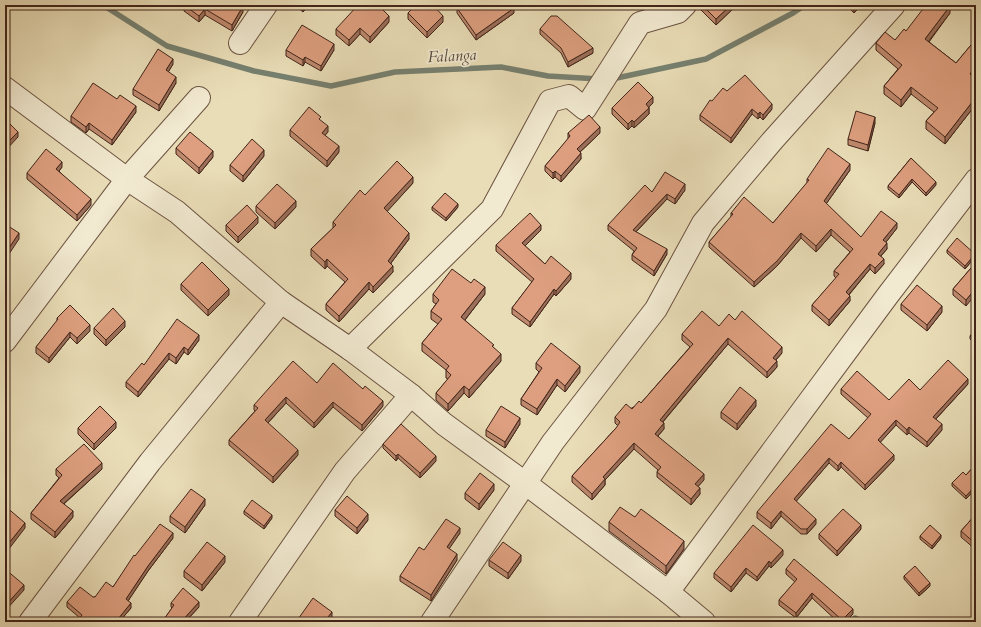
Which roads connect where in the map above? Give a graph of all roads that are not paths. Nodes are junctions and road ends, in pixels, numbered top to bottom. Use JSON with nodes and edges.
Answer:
{"nodes":[{"id":1,"x":266,"y":5,"type":"edge"},
{"id":2,"x":685,"y":5,"type":"edge"},
{"id":3,"x":894,"y":5,"type":"edge"},
{"id":4,"x":240,"y":43,"type":"dead end"},
{"id":5,"x":5,"y":88,"type":"edge"},
{"id":6,"x":199,"y":98,"type":"dead end"},
{"id":7,"x":127,"y":179,"type":"junction"},
{"id":8,"x":976,"y":180,"type":"edge"},
{"id":9,"x":281,"y":302,"type":"junction"},
{"id":10,"x":5,"y":341,"type":"edge"},
{"id":11,"x":350,"y":349,"type":"junction"},
{"id":12,"x":411,"y":395,"type":"junction"},
{"id":13,"x":525,"y":483,"type":"junction"},
{"id":14,"x":668,"y":592,"type":"junction"},
{"id":15,"x":30,"y":622,"type":"edge"},
{"id":16,"x":240,"y":622,"type":"edge"},
{"id":17,"x":432,"y":622,"type":"edge"},
{"id":18,"x":704,"y":622,"type":"edge"}],
"edges":[{"from":1,"to":4,"type":"street"},
{"from":2,"to":11,"type":"street"},
{"from":3,"to":13,"type":"street"},
{"from":5,"to":7,"type":"street"},
{"from":6,"to":7,"type":"street"},
{"from":7,"to":9,"type":"street"},
{"from":7,"to":10,"type":"street"},
{"from":8,"to":14,"type":"street"},
{"from":9,"to":11,"type":"street"},
{"from":9,"to":15,"type":"street"},
{"from":11,"to":12,"type":"street"},
{"from":12,"to":13,"type":"street"},
{"from":12,"to":16,"type":"street"},
{"from":13,"to":14,"type":"street"},
{"from":13,"to":17,"type":"street"},
{"from":14,"to":18,"type":"street"}]}
